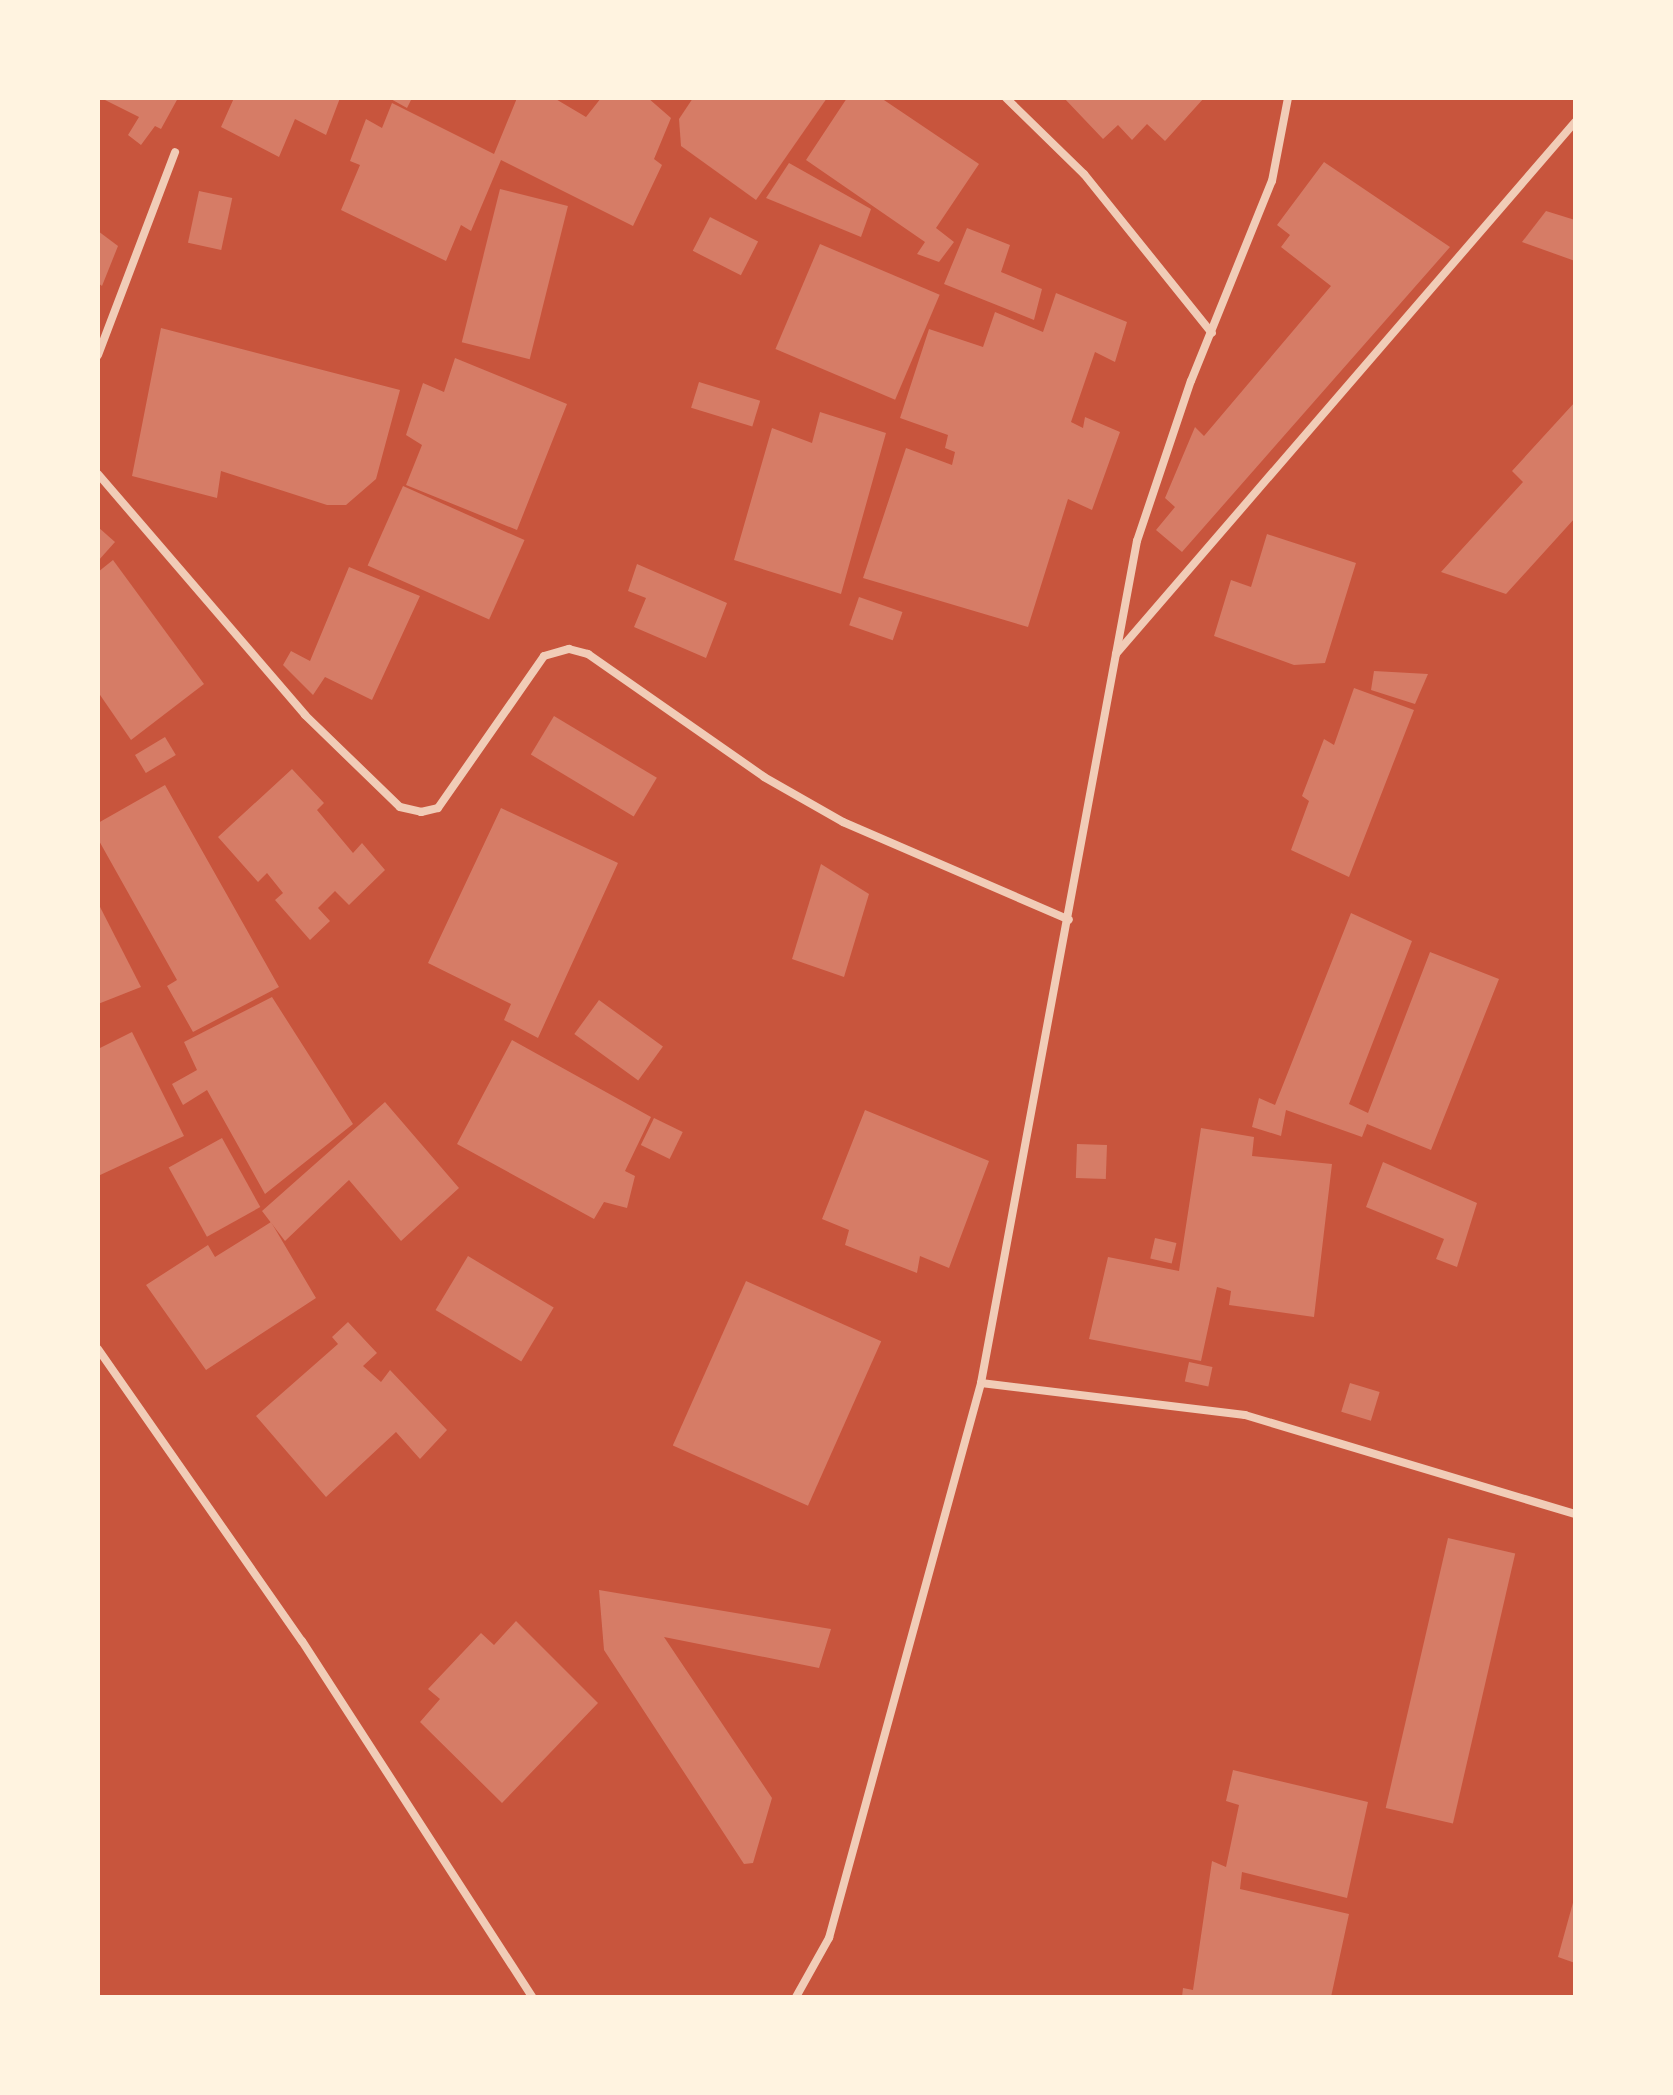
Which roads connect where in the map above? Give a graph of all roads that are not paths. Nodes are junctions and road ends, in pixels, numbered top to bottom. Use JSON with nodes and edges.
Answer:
{"nodes":[{"id":1,"x":1006,"y":98,"type":"edge"},
{"id":2,"x":1288,"y":98,"type":"edge"},
{"id":3,"x":1575,"y":122,"type":"edge"},
{"id":4,"x":175,"y":152,"type":"dead end"},
{"id":5,"x":1212,"y":333,"type":"junction"},
{"id":6,"x":98,"y":355,"type":"edge"},
{"id":7,"x":98,"y":474,"type":"edge"},
{"id":8,"x":1116,"y":654,"type":"junction"},
{"id":9,"x":1069,"y":920,"type":"junction"},
{"id":10,"x":98,"y":1349,"type":"edge"},
{"id":11,"x":981,"y":1383,"type":"junction"},
{"id":12,"x":1575,"y":1514,"type":"edge"},
{"id":13,"x":532,"y":1997,"type":"edge"},
{"id":14,"x":796,"y":1997,"type":"edge"}],
"edges":[{"from":1,"to":5,"type":"street"},
{"from":2,"to":5,"type":"street"},
{"from":3,"to":8,"type":"street"},
{"from":4,"to":6,"type":"street"},
{"from":5,"to":8,"type":"street"},
{"from":7,"to":9,"type":"street"},
{"from":8,"to":9,"type":"street"},
{"from":9,"to":11,"type":"street"},
{"from":10,"to":13,"type":"street"},
{"from":11,"to":12,"type":"street"},
{"from":11,"to":14,"type":"street"}]}
